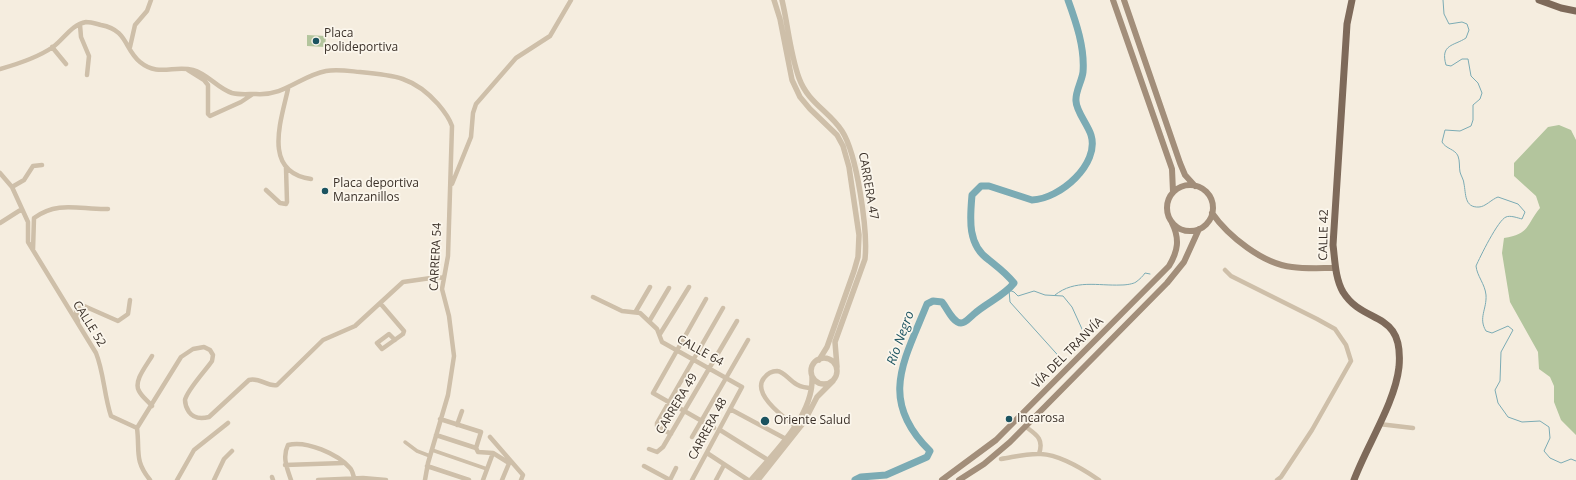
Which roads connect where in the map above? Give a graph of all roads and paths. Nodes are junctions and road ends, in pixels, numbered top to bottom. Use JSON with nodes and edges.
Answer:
{"nodes":[{"id":1,"x":151,"y":0,"type":"edge"},
{"id":2,"x":571,"y":0,"type":"edge"},
{"id":3,"x":774,"y":0,"type":"edge"},
{"id":4,"x":782,"y":0,"type":"edge"},
{"id":5,"x":1113,"y":0,"type":"edge"},
{"id":6,"x":1124,"y":0,"type":"edge"},
{"id":7,"x":1352,"y":0,"type":"edge"},
{"id":8,"x":1539,"y":0,"type":"edge"},
{"id":9,"x":1576,"y":11,"type":"edge"},
{"id":10,"x":80,"y":25,"type":"junction"},
{"id":11,"x":130,"y":46,"type":"junction"},
{"id":12,"x":52,"y":47,"type":"junction"},
{"id":13,"x":66,"y":64,"type":"dead end"},
{"id":14,"x":0,"y":69,"type":"edge"},
{"id":15,"x":186,"y":69,"type":"junction"},
{"id":16,"x":87,"y":75,"type":"dead end"},
{"id":17,"x":288,"y":88,"type":"junction"},
{"id":18,"x":253,"y":94,"type":"junction"},
{"id":19,"x":42,"y":165,"type":"dead end"},
{"id":20,"x":286,"y":168,"type":"junction"},
{"id":21,"x":0,"y":174,"type":"edge"},
{"id":22,"x":311,"y":179,"type":"dead end"},
{"id":23,"x":1195,"y":186,"type":"junction"},
{"id":24,"x":12,"y":187,"type":"junction"},
{"id":25,"x":450,"y":189,"type":"junction"},
{"id":26,"x":266,"y":190,"type":"dead end"},
{"id":27,"x":1173,"y":192,"type":"junction"},
{"id":28,"x":22,"y":209,"type":"junction"},
{"id":29,"x":108,"y":209,"type":"dead end"},
{"id":30,"x":1212,"y":213,"type":"junction"},
{"id":31,"x":0,"y":223,"type":"edge"},
{"id":32,"x":1172,"y":223,"type":"junction"},
{"id":33,"x":1206,"y":224,"type":"junction"},
{"id":34,"x":1199,"y":229,"type":"junction"},
{"id":35,"x":1224,"y":229,"type":"junction"},
{"id":36,"x":33,"y":250,"type":"junction"},
{"id":37,"x":1335,"y":268,"type":"junction"},
{"id":38,"x":1225,"y":270,"type":"dead end"},
{"id":39,"x":443,"y":278,"type":"junction"},
{"id":40,"x":650,"y":287,"type":"dead end"},
{"id":41,"x":688,"y":287,"type":"dead end"},
{"id":42,"x":669,"y":288,"type":"dead end"},
{"id":43,"x":593,"y":297,"type":"dead end"},
{"id":44,"x":706,"y":299,"type":"dead end"},
{"id":45,"x":130,"y":300,"type":"dead end"},
{"id":46,"x":380,"y":303,"type":"junction"},
{"id":47,"x":723,"y":308,"type":"dead end"},
{"id":48,"x":636,"y":311,"type":"junction"},
{"id":49,"x":650,"y":320,"type":"junction"},
{"id":50,"x":737,"y":321,"type":"dead end"},
{"id":51,"x":78,"y":326,"type":"junction"},
{"id":52,"x":660,"y":334,"type":"junction"},
{"id":53,"x":394,"y":340,"type":"dead end"},
{"id":54,"x":748,"y":340,"type":"dead end"},
{"id":55,"x":677,"y":350,"type":"junction"},
{"id":56,"x":152,"y":356,"type":"dead end"},
{"id":57,"x":693,"y":359,"type":"junction"},
{"id":58,"x":818,"y":360,"type":"junction"},
{"id":59,"x":837,"y":367,"type":"junction"},
{"id":60,"x":710,"y":368,"type":"junction"},
{"id":61,"x":812,"y":377,"type":"junction"},
{"id":62,"x":726,"y":378,"type":"junction"},
{"id":63,"x":833,"y":381,"type":"junction"},
{"id":64,"x":742,"y":387,"type":"joint"},
{"id":65,"x":812,"y":388,"type":"junction"},
{"id":66,"x":668,"y":402,"type":"junction"},
{"id":67,"x":152,"y":406,"type":"junction"},
{"id":68,"x":730,"y":409,"type":"junction"},
{"id":69,"x":462,"y":411,"type":"dead end"},
{"id":70,"x":684,"y":411,"type":"junction"},
{"id":71,"x":440,"y":419,"type":"junction"},
{"id":72,"x":701,"y":421,"type":"junction"},
{"id":73,"x":228,"y":423,"type":"dead end"},
{"id":74,"x":1379,"y":424,"type":"junction"},
{"id":75,"x":457,"y":425,"type":"junction"},
{"id":76,"x":795,"y":426,"type":"junction"},
{"id":77,"x":1026,"y":427,"type":"junction"},
{"id":78,"x":137,"y":428,"type":"junction"},
{"id":79,"x":714,"y":428,"type":"dead end"},
{"id":80,"x":1413,"y":428,"type":"dead end"},
{"id":81,"x":720,"y":430,"type":"junction"},
{"id":82,"x":671,"y":434,"type":"junction"},
{"id":83,"x":436,"y":435,"type":"junction"},
{"id":84,"x":692,"y":437,"type":"dead end"},
{"id":85,"x":490,"y":438,"type":"dead end"},
{"id":86,"x":786,"y":439,"type":"junction"},
{"id":87,"x":405,"y":442,"type":"dead end"},
{"id":88,"x":992,"y":445,"type":"junction"},
{"id":89,"x":476,"y":448,"type":"junction"},
{"id":90,"x":648,"y":449,"type":"dead end"},
{"id":91,"x":432,"y":450,"type":"junction"},
{"id":92,"x":232,"y":451,"type":"dead end"},
{"id":93,"x":493,"y":453,"type":"junction"},
{"id":94,"x":707,"y":453,"type":"junction"},
{"id":95,"x":1038,"y":454,"type":"junction"},
{"id":96,"x":430,"y":456,"type":"junction"},
{"id":97,"x":1000,"y":456,"type":"junction"},
{"id":98,"x":768,"y":460,"type":"junction"},
{"id":99,"x":509,"y":462,"type":"junction"},
{"id":100,"x":343,"y":463,"type":"junction"},
{"id":101,"x":285,"y":465,"type":"junction"},
{"id":102,"x":724,"y":465,"type":"junction"},
{"id":103,"x":427,"y":466,"type":"junction"},
{"id":104,"x":644,"y":466,"type":"dead end"},
{"id":105,"x":676,"y":468,"type":"dead end"},
{"id":106,"x":487,"y":469,"type":"junction"},
{"id":107,"x":522,"y":478,"type":"edge"},
{"id":108,"x":354,"y":479,"type":"edge"},
{"id":109,"x":363,"y":479,"type":"edge"},
{"id":110,"x":150,"y":480,"type":"edge"},
{"id":111,"x":177,"y":480,"type":"edge"},
{"id":112,"x":215,"y":480,"type":"edge"},
{"id":113,"x":291,"y":480,"type":"edge"},
{"id":114,"x":318,"y":480,"type":"edge"},
{"id":115,"x":386,"y":480,"type":"edge"},
{"id":116,"x":425,"y":480,"type":"edge"},
{"id":117,"x":469,"y":480,"type":"edge"},
{"id":118,"x":484,"y":480,"type":"edge"},
{"id":119,"x":502,"y":480,"type":"edge"},
{"id":120,"x":670,"y":480,"type":"edge"},
{"id":121,"x":692,"y":480,"type":"edge"},
{"id":122,"x":716,"y":480,"type":"edge"},
{"id":123,"x":749,"y":480,"type":"edge"},
{"id":124,"x":758,"y":480,"type":"edge"},
{"id":125,"x":942,"y":480,"type":"edge"},
{"id":126,"x":959,"y":480,"type":"edge"},
{"id":127,"x":1099,"y":480,"type":"edge"},
{"id":128,"x":1277,"y":480,"type":"edge"},
{"id":129,"x":1354,"y":480,"type":"edge"}],
"edges":[{"from":1,"to":11,"type":"street"},
{"from":2,"to":25,"type":"street"},
{"from":3,"to":58,"type":"street","name":"CARRERA 47"},
{"from":4,"to":59,"type":"street","name":"CARRERA 47"},
{"from":5,"to":27,"type":"main road"},
{"from":6,"to":23,"type":"main road"},
{"from":7,"to":37,"type":"main road","name":"CALLE 42"},
{"from":8,"to":9,"type":"main road"},
{"from":10,"to":11,"type":"street"},
{"from":10,"to":12,"type":"street"},
{"from":10,"to":16,"type":"street"},
{"from":11,"to":15,"type":"street"},
{"from":12,"to":13,"type":"street"},
{"from":12,"to":14,"type":"street"},
{"from":15,"to":18,"type":"street"},
{"from":15,"to":18,"type":"street"},
{"from":17,"to":18,"type":"street"},
{"from":17,"to":20,"type":"street"},
{"from":17,"to":25,"type":"street","name":"CARRERA 54"},
{"from":19,"to":24,"type":"street"},
{"from":20,"to":22,"type":"street"},
{"from":20,"to":26,"type":"street"},
{"from":21,"to":24,"type":"street","name":"CALLE 52"},
{"from":23,"to":27,"type":"main road"},
{"from":23,"to":30,"type":"main road"},
{"from":24,"to":28,"type":"street","name":"CALLE 52"},
{"from":25,"to":39,"type":"street","name":"CARRERA 54"},
{"from":27,"to":32,"type":"main road"},
{"from":28,"to":31,"type":"street"},
{"from":28,"to":36,"type":"street","name":"CALLE 52"},
{"from":29,"to":36,"type":"street"},
{"from":30,"to":33,"type":"main road"},
{"from":30,"to":35,"type":"main road"},
{"from":32,"to":34,"type":"main road"},
{"from":32,"to":88,"type":"main road","name":"VÍA DEL TRANVÍA"},
{"from":33,"to":34,"type":"main road"},
{"from":33,"to":35,"type":"main road"},
{"from":34,"to":77,"type":"main road","name":"VÍA DEL TRANVÍA"},
{"from":35,"to":37,"type":"main road"},
{"from":36,"to":51,"type":"street","name":"CALLE 52"},
{"from":37,"to":74,"type":"main road","name":"CALLE 42"},
{"from":38,"to":128,"type":"street"},
{"from":39,"to":46,"type":"street"},
{"from":39,"to":71,"type":"street","name":"CARRERA 54"},
{"from":40,"to":48,"type":"street"},
{"from":41,"to":52,"type":"street"},
{"from":42,"to":49,"type":"street"},
{"from":43,"to":48,"type":"street","name":"CALLE 64"},
{"from":44,"to":55,"type":"street"},
{"from":45,"to":51,"type":"street"},
{"from":46,"to":53,"type":"street"},
{"from":46,"to":67,"type":"street"},
{"from":47,"to":57,"type":"street"},
{"from":48,"to":49,"type":"street","name":"CALLE 64"},
{"from":49,"to":52,"type":"street","name":"CALLE 64"},
{"from":50,"to":60,"type":"street","name":"CARRERA 49"},
{"from":51,"to":78,"type":"street","name":"CALLE 52"},
{"from":52,"to":55,"type":"street","name":"CALLE 64"},
{"from":54,"to":62,"type":"street"},
{"from":55,"to":57,"type":"street","name":"CALLE 64"},
{"from":55,"to":66,"type":"street"},
{"from":56,"to":67,"type":"street"},
{"from":57,"to":60,"type":"street","name":"CALLE 64"},
{"from":57,"to":66,"type":"street"},
{"from":58,"to":59,"type":"street"},
{"from":58,"to":61,"type":"street"},
{"from":59,"to":63,"type":"street"},
{"from":60,"to":62,"type":"street","name":"CALLE 64"},
{"from":60,"to":70,"type":"street","name":"CARRERA 49"},
{"from":61,"to":63,"type":"street"},
{"from":61,"to":65,"type":"street"},
{"from":62,"to":64,"type":"street","name":"CALLE 64"},
{"from":62,"to":72,"type":"street"},
{"from":63,"to":124,"type":"street"},
{"from":64,"to":68,"type":"street","name":"CARRERA 48"},
{"from":65,"to":76,"type":"street"},
{"from":65,"to":76,"type":"street"},
{"from":66,"to":70,"type":"street"},
{"from":66,"to":82,"type":"street"},
{"from":67,"to":78,"type":"street"},
{"from":68,"to":81,"type":"street","name":"CARRERA 48"},
{"from":68,"to":86,"type":"street"},
{"from":69,"to":75,"type":"street"},
{"from":70,"to":72,"type":"street"},
{"from":70,"to":82,"type":"street","name":"CARRERA 49"},
{"from":71,"to":75,"type":"street"},
{"from":71,"to":83,"type":"street","name":"CARRERA 54"},
{"from":72,"to":79,"type":"street"},
{"from":72,"to":84,"type":"street"},
{"from":73,"to":111,"type":"street"},
{"from":74,"to":80,"type":"street"},
{"from":74,"to":129,"type":"main road","name":"CALLE 42"},
{"from":75,"to":89,"type":"street"},
{"from":76,"to":86,"type":"street"},
{"from":77,"to":95,"type":"street"},
{"from":77,"to":97,"type":"main road","name":"VÍA DEL TRANVÍA"},
{"from":78,"to":110,"type":"street"},
{"from":81,"to":94,"type":"street","name":"CARRERA 48"},
{"from":81,"to":98,"type":"street"},
{"from":82,"to":90,"type":"street","name":"CARRERA 49"},
{"from":83,"to":89,"type":"street"},
{"from":83,"to":91,"type":"street","name":"CARRERA 54"},
{"from":85,"to":99,"type":"street"},
{"from":86,"to":98,"type":"street"},
{"from":87,"to":96,"type":"street"},
{"from":88,"to":97,"type":"main road"},
{"from":88,"to":125,"type":"main road","name":"VÍA DEL TRANVÍA"},
{"from":89,"to":93,"type":"street"},
{"from":91,"to":96,"type":"street","name":"CARRERA 54"},
{"from":91,"to":106,"type":"street"},
{"from":92,"to":112,"type":"street"},
{"from":93,"to":99,"type":"street"},
{"from":93,"to":106,"type":"street"},
{"from":94,"to":102,"type":"street"},
{"from":94,"to":121,"type":"street","name":"CARRERA 48"},
{"from":95,"to":97,"type":"street"},
{"from":95,"to":127,"type":"street"},
{"from":96,"to":103,"type":"street","name":"CARRERA 54"},
{"from":97,"to":126,"type":"main road","name":"VÍA DEL TRANVÍA"},
{"from":98,"to":123,"type":"street"},
{"from":99,"to":107,"type":"street"},
{"from":99,"to":119,"type":"street"},
{"from":100,"to":101,"type":"street"},
{"from":100,"to":101,"type":"street"},
{"from":100,"to":108,"type":"street"},
{"from":101,"to":113,"type":"street"},
{"from":102,"to":122,"type":"street"},
{"from":102,"to":123,"type":"street"},
{"from":103,"to":116,"type":"street","name":"CARRERA 54"},
{"from":103,"to":117,"type":"street"},
{"from":104,"to":120,"type":"street"},
{"from":105,"to":120,"type":"street"},
{"from":106,"to":118,"type":"street"},
{"from":108,"to":109,"type":"street"},
{"from":108,"to":114,"type":"street"},
{"from":109,"to":115,"type":"street"}]}
